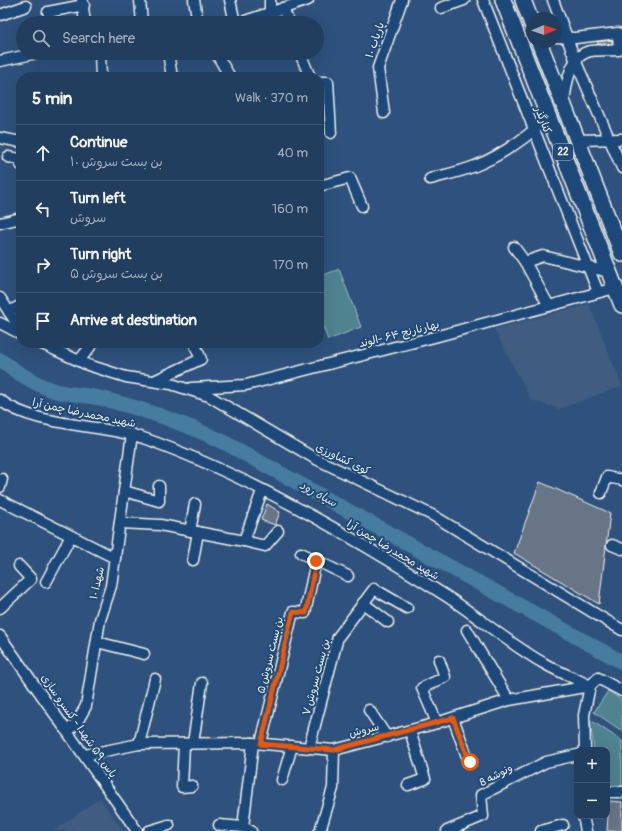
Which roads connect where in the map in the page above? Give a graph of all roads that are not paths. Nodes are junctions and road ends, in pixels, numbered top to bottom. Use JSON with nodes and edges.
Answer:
{"nodes":[{"id":1,"x":140,"y":0,"type":"edge"},
{"id":2,"x":194,"y":0,"type":"edge"},
{"id":3,"x":230,"y":0,"type":"edge"},
{"id":4,"x":270,"y":0,"type":"edge"},
{"id":5,"x":308,"y":0,"type":"edge"},
{"id":6,"x":402,"y":0,"type":"edge"},
{"id":7,"x":464,"y":0,"type":"edge"},
{"id":8,"x":483,"y":0,"type":"edge"},
{"id":9,"x":503,"y":0,"type":"edge"},
{"id":10,"x":523,"y":0,"type":"edge"},
{"id":11,"x":552,"y":0,"type":"edge"},
{"id":12,"x":83,"y":3,"type":"edge"},
{"id":13,"x":26,"y":6,"type":"dead end"},
{"id":14,"x":283,"y":8,"type":"junction"},
{"id":15,"x":441,"y":8,"type":"dead end"},
{"id":16,"x":48,"y":12,"type":"dead end"},
{"id":17,"x":528,"y":12,"type":"edge"},
{"id":18,"x":555,"y":12,"type":"edge"},
{"id":19,"x":270,"y":13,"type":"junction"},
{"id":20,"x":0,"y":15,"type":"edge"},
{"id":21,"x":84,"y":16,"type":"edge"},
{"id":22,"x":141,"y":16,"type":"edge"},
{"id":23,"x":197,"y":16,"type":"edge"},
{"id":24,"x":233,"y":16,"type":"edge"},
{"id":25,"x":261,"y":16,"type":"edge"},
{"id":26,"x":286,"y":16,"type":"edge"},
{"id":27,"x":622,"y":28,"type":"edge"},
{"id":28,"x":562,"y":35,"type":"edge"},
{"id":29,"x":562,"y":35,"type":"edge"},
{"id":30,"x":517,"y":36,"type":"junction"},
{"id":31,"x":562,"y":37,"type":"edge"},
{"id":32,"x":500,"y":42,"type":"junction"},
{"id":33,"x":541,"y":48,"type":"edge"},
{"id":34,"x":16,"y":58,"type":"edge"},
{"id":35,"x":100,"y":60,"type":"edge"},
{"id":36,"x":169,"y":60,"type":"edge"},
{"id":37,"x":220,"y":60,"type":"edge"},
{"id":38,"x":303,"y":60,"type":"edge"},
{"id":39,"x":0,"y":61,"type":"edge"},
{"id":40,"x":576,"y":62,"type":"junction"},
{"id":41,"x":101,"y":72,"type":"edge"},
{"id":42,"x":171,"y":72,"type":"edge"},
{"id":43,"x":227,"y":72,"type":"edge"},
{"id":44,"x":308,"y":72,"type":"edge"},
{"id":45,"x":324,"y":82,"type":"edge"},
{"id":46,"x":563,"y":104,"type":"junction"},
{"id":47,"x":384,"y":113,"type":"dead end"},
{"id":48,"x":549,"y":117,"type":"junction"},
{"id":49,"x":534,"y":130,"type":"junction"},
{"id":50,"x":331,"y":133,"type":"dead end"},
{"id":51,"x":0,"y":138,"type":"edge"},
{"id":52,"x":610,"y":139,"type":"junction"},
{"id":53,"x":622,"y":139,"type":"edge"},
{"id":54,"x":578,"y":140,"type":"junction"},
{"id":55,"x":16,"y":141,"type":"edge"},
{"id":56,"x":8,"y":157,"type":"dead end"},
{"id":57,"x":16,"y":158,"type":"edge"},
{"id":58,"x":622,"y":168,"type":"edge"},
{"id":59,"x":430,"y":179,"type":"dead end"},
{"id":60,"x":324,"y":185,"type":"edge"},
{"id":61,"x":362,"y":206,"type":"dead end"},
{"id":62,"x":584,"y":206,"type":"junction"},
{"id":63,"x":566,"y":212,"type":"junction"},
{"id":64,"x":16,"y":219,"type":"edge"},
{"id":65,"x":0,"y":223,"type":"edge"},
{"id":66,"x":514,"y":247,"type":"dead end"},
{"id":67,"x":622,"y":254,"type":"edge"},
{"id":68,"x":525,"y":262,"type":"junction"},
{"id":69,"x":587,"y":267,"type":"junction"},
{"id":70,"x":609,"y":272,"type":"junction"},
{"id":71,"x":615,"y":288,"type":"junction"},
{"id":72,"x":598,"y":292,"type":"junction"},
{"id":73,"x":0,"y":300,"type":"edge"},
{"id":74,"x":622,"y":305,"type":"edge"},
{"id":75,"x":549,"y":306,"type":"junction"},
{"id":76,"x":16,"y":308,"type":"edge"},
{"id":77,"x":9,"y":312,"type":"junction"},
{"id":78,"x":16,"y":322,"type":"edge"},
{"id":79,"x":0,"y":323,"type":"edge"},
{"id":80,"x":16,"y":331,"type":"edge"},
{"id":81,"x":51,"y":348,"type":"edge"},
{"id":82,"x":89,"y":348,"type":"edge"},
{"id":83,"x":196,"y":348,"type":"edge"},
{"id":84,"x":79,"y":361,"type":"junction"},
{"id":85,"x":154,"y":381,"type":"junction"},
{"id":86,"x":185,"y":388,"type":"junction"},
{"id":87,"x":0,"y":400,"type":"edge"},
{"id":88,"x":132,"y":434,"type":"junction"},
{"id":89,"x":622,"y":480,"type":"edge"},
{"id":90,"x":160,"y":486,"type":"dead end"},
{"id":91,"x":124,"y":491,"type":"junction"},
{"id":92,"x":262,"y":491,"type":"junction"},
{"id":93,"x":601,"y":493,"type":"dead end"},
{"id":94,"x":0,"y":500,"type":"edge"},
{"id":95,"x":195,"y":504,"type":"dead end"},
{"id":96,"x":120,"y":523,"type":"junction"},
{"id":97,"x":278,"y":530,"type":"dead end"},
{"id":98,"x":194,"y":532,"type":"junction"},
{"id":99,"x":71,"y":536,"type":"junction"},
{"id":100,"x":244,"y":541,"type":"junction"},
{"id":101,"x":612,"y":546,"type":"dead end"},
{"id":102,"x":622,"y":549,"type":"edge"},
{"id":103,"x":301,"y":553,"type":"dead end"},
{"id":104,"x":115,"y":558,"type":"junction"},
{"id":105,"x":193,"y":560,"type":"dead end"},
{"id":106,"x":316,"y":561,"type":"junction"},
{"id":107,"x":19,"y":566,"type":"dead end"},
{"id":108,"x":348,"y":576,"type":"dead end"},
{"id":109,"x":46,"y":582,"type":"dead end"},
{"id":110,"x":363,"y":603,"type":"junction"},
{"id":111,"x":0,"y":608,"type":"edge"},
{"id":112,"x":407,"y":608,"type":"dead end"},
{"id":113,"x":388,"y":622,"type":"dead end"},
{"id":114,"x":467,"y":630,"type":"dead end"},
{"id":115,"x":622,"y":630,"type":"edge"},
{"id":116,"x":0,"y":636,"type":"edge"},
{"id":117,"x":97,"y":642,"type":"junction"},
{"id":118,"x":144,"y":654,"type":"dead end"},
{"id":119,"x":439,"y":660,"type":"dead end"},
{"id":120,"x":154,"y":679,"type":"dead end"},
{"id":121,"x":202,"y":683,"type":"dead end"},
{"id":122,"x":590,"y":686,"type":"junction"},
{"id":123,"x":622,"y":691,"type":"edge"},
{"id":124,"x":509,"y":700,"type":"junction"},
{"id":125,"x":369,"y":710,"type":"dead end"},
{"id":126,"x":453,"y":718,"type":"junction"},
{"id":127,"x":437,"y":723,"type":"junction"},
{"id":128,"x":68,"y":731,"type":"junction"},
{"id":129,"x":410,"y":731,"type":"junction"},
{"id":130,"x":387,"y":737,"type":"junction"},
{"id":131,"x":257,"y":743,"type":"junction"},
{"id":132,"x":139,"y":744,"type":"junction"},
{"id":133,"x":188,"y":744,"type":"junction"},
{"id":134,"x":292,"y":746,"type":"junction"},
{"id":135,"x":585,"y":747,"type":"edge"},
{"id":136,"x":309,"y":748,"type":"junction"},
{"id":137,"x":334,"y":750,"type":"junction"},
{"id":138,"x":85,"y":756,"type":"junction"},
{"id":139,"x":574,"y":756,"type":"edge"},
{"id":140,"x":470,"y":762,"type":"dead end"},
{"id":141,"x":282,"y":780,"type":"dead end"},
{"id":142,"x":408,"y":785,"type":"dead end"},
{"id":143,"x":192,"y":786,"type":"dead end"},
{"id":144,"x":610,"y":792,"type":"edge"},
{"id":145,"x":622,"y":792,"type":"edge"},
{"id":146,"x":584,"y":819,"type":"edge"},
{"id":147,"x":169,"y":825,"type":"dead end"},
{"id":148,"x":219,"y":825,"type":"dead end"},
{"id":149,"x":563,"y":825,"type":"dead end"},
{"id":150,"x":247,"y":829,"type":"edge"},
{"id":151,"x":137,"y":831,"type":"edge"},
{"id":152,"x":149,"y":831,"type":"edge"},
{"id":153,"x":320,"y":831,"type":"edge"},
{"id":154,"x":447,"y":831,"type":"edge"},
{"id":155,"x":542,"y":831,"type":"edge"},
{"id":156,"x":586,"y":831,"type":"edge"}],
"edges":[{"from":1,"to":22,"type":"street"},
{"from":2,"to":23,"type":"street"},
{"from":3,"to":24,"type":"street"},
{"from":4,"to":19,"type":"street"},
{"from":5,"to":14,"type":"street"},
{"from":6,"to":47,"type":"street","name":"پاریاب ۱۰"},
{"from":7,"to":15,"type":"street"},
{"from":8,"to":32,"type":"street","name":"کنارگذر"},
{"from":9,"to":30,"type":"highway","number":"22"},
{"from":10,"to":17,"type":"highway"},
{"from":11,"to":18,"type":"street"},
{"from":12,"to":16,"type":"street"},
{"from":12,"to":21,"type":"street"},
{"from":13,"to":20,"type":"street"},
{"from":14,"to":19,"type":"street"},
{"from":14,"to":26,"type":"street"},
{"from":19,"to":25,"type":"street"},
{"from":27,"to":28,"type":"street"},
{"from":29,"to":40,"type":"street"},
{"from":30,"to":32,"type":"street"},
{"from":30,"to":48,"type":"highway","number":"22"},
{"from":31,"to":40,"type":"street"},
{"from":32,"to":49,"type":"street","name":"کنارگذر"},
{"from":33,"to":46,"type":"highway","number":"22"},
{"from":34,"to":39,"type":"street"},
{"from":35,"to":41,"type":"street"},
{"from":36,"to":42,"type":"street"},
{"from":37,"to":43,"type":"street"},
{"from":38,"to":44,"type":"street"},
{"from":40,"to":46,"type":"street"},
{"from":40,"to":52,"type":"street"},
{"from":45,"to":50,"type":"street"},
{"from":46,"to":54,"type":"highway","number":"22"},
{"from":48,"to":49,"type":"street"},
{"from":48,"to":62,"type":"highway","number":"22"},
{"from":49,"to":59,"type":"street"},
{"from":49,"to":63,"type":"street","name":"کنارگذر"},
{"from":51,"to":55,"type":"street"},
{"from":52,"to":53,"type":"street"},
{"from":52,"to":54,"type":"street"},
{"from":52,"to":58,"type":"street"},
{"from":54,"to":67,"type":"highway","number":"22"},
{"from":56,"to":57,"type":"street"},
{"from":60,"to":61,"type":"street"},
{"from":62,"to":63,"type":"street"},
{"from":62,"to":70,"type":"highway","number":"22"},
{"from":63,"to":69,"type":"street","name":"کنارگذر"},
{"from":64,"to":65,"type":"street"},
{"from":66,"to":68,"type":"street"},
{"from":68,"to":69,"type":"street"},
{"from":68,"to":75,"type":"street"},
{"from":69,"to":70,"type":"street"},
{"from":69,"to":72,"type":"street","name":"کنارگذر"},
{"from":70,"to":71,"type":"highway","number":"22"},
{"from":71,"to":72,"type":"street","name":"بهارنارنج ۶۴ -الوند"},
{"from":71,"to":74,"type":"highway","number":"22"},
{"from":72,"to":75,"type":"street","name":"بهارنارنج ۶۴ -الوند"},
{"from":73,"to":77,"type":"street"},
{"from":75,"to":86,"type":"street","name":"بهارنارنج ۶۴ -الوند"},
{"from":76,"to":77,"type":"street"},
{"from":77,"to":78,"type":"street"},
{"from":79,"to":80,"type":"street"},
{"from":81,"to":84,"type":"street","name":"کوی کشاورزی"},
{"from":82,"to":84,"type":"street"},
{"from":83,"to":85,"type":"street"},
{"from":84,"to":85,"type":"street","name":"کوی کشاورزی"},
{"from":85,"to":86,"type":"street","name":"کوی کشاورزی"},
{"from":86,"to":115,"type":"street","name":"کوی کشاورزی"},
{"from":87,"to":88,"type":"street","name":"شهید محمدرضا چمن آرا"},
{"from":88,"to":91,"type":"street","name":"شهدا ۱۰"},
{"from":88,"to":92,"type":"street","name":"شهید محمدرضا چمن آرا"},
{"from":89,"to":93,"type":"street"},
{"from":90,"to":91,"type":"street"},
{"from":91,"to":96,"type":"street","name":"شهدا ۱۰"},
{"from":92,"to":100,"type":"street"},
{"from":92,"to":122,"type":"street","name":"شهید محمدرضا چمن آرا"},
{"from":94,"to":99,"type":"street"},
{"from":95,"to":98,"type":"street"},
{"from":96,"to":98,"type":"street"},
{"from":96,"to":104,"type":"street","name":"شهدا ۱۰"},
{"from":97,"to":100,"type":"street"},
{"from":98,"to":100,"type":"street"},
{"from":98,"to":105,"type":"street"},
{"from":99,"to":104,"type":"street"},
{"from":99,"to":109,"type":"street"},
{"from":101,"to":102,"type":"street"},
{"from":103,"to":106,"type":"street"},
{"from":104,"to":117,"type":"street","name":"شهدا ۱۰"},
{"from":106,"to":108,"type":"street"},
{"from":106,"to":131,"type":"street","name":"بن بست سروش ۵"},
{"from":107,"to":111,"type":"street"},
{"from":110,"to":112,"type":"street","name":"بن بست سروش ۷"},
{"from":110,"to":113,"type":"street"},
{"from":110,"to":136,"type":"street","name":"بن بست سروش ۷"},
{"from":114,"to":124,"type":"street"},
{"from":116,"to":128,"type":"street","name":"یاس ۵۹ شهدا - کنسرو سازی"},
{"from":117,"to":118,"type":"street"},
{"from":117,"to":128,"type":"street","name":"شهدا ۱۰"},
{"from":119,"to":127,"type":"street"},
{"from":120,"to":132,"type":"street"},
{"from":121,"to":133,"type":"street"},
{"from":122,"to":123,"type":"street"},
{"from":122,"to":124,"type":"street","name":"سروش"},
{"from":122,"to":135,"type":"street"},
{"from":124,"to":126,"type":"street","name":"سروش"},
{"from":125,"to":130,"type":"street"},
{"from":126,"to":127,"type":"street","name":"سروش"},
{"from":126,"to":140,"type":"street"},
{"from":127,"to":129,"type":"street","name":"سروش"},
{"from":128,"to":138,"type":"street","name":"یاس ۵۹ شهدا - کنسرو سازی"},
{"from":129,"to":130,"type":"street","name":"سروش"},
{"from":129,"to":142,"type":"street"},
{"from":130,"to":137,"type":"street","name":"سروش"},
{"from":131,"to":133,"type":"street","name":"سروش"},
{"from":131,"to":134,"type":"street","name":"سروش"},
{"from":131,"to":150,"type":"street"},
{"from":132,"to":133,"type":"street","name":"سروش"},
{"from":132,"to":138,"type":"street","name":"سروش"},
{"from":133,"to":143,"type":"street"},
{"from":134,"to":136,"type":"street","name":"سروش"},
{"from":134,"to":141,"type":"street"},
{"from":136,"to":137,"type":"street","name":"سروش"},
{"from":137,"to":153,"type":"street"},
{"from":138,"to":151,"type":"street","name":"یاس ۵۹ شهدا - کنسرو سازی"},
{"from":139,"to":154,"type":"street","name":"ونوشه 8"},
{"from":144,"to":145,"type":"street"},
{"from":146,"to":156,"type":"street"},
{"from":147,"to":152,"type":"street"},
{"from":148,"to":150,"type":"street"},
{"from":149,"to":155,"type":"street"}]}
